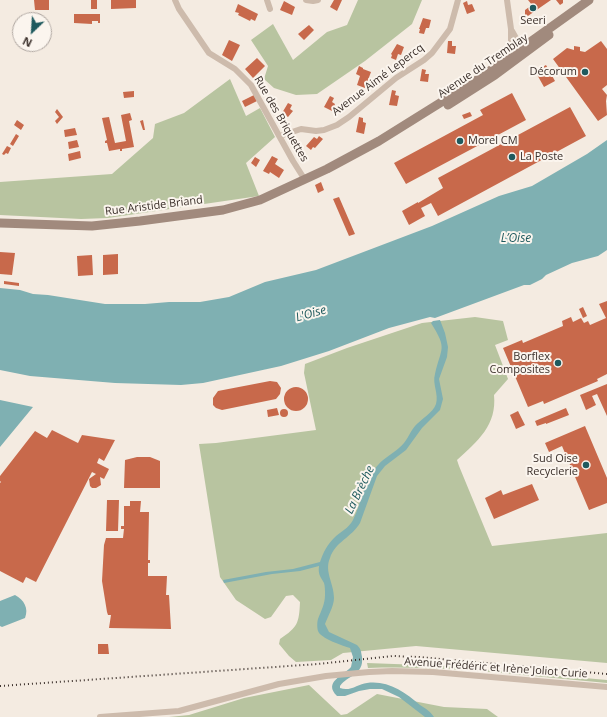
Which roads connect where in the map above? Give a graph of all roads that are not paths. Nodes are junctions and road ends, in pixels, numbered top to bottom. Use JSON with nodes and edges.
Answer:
{"nodes":[{"id":1,"x":175,"y":0,"type":"edge"},
{"id":2,"x":267,"y":0,"type":"edge"},
{"id":3,"x":306,"y":0,"type":"edge"},
{"id":4,"x":318,"y":0,"type":"edge"},
{"id":5,"x":458,"y":0,"type":"edge"},
{"id":6,"x":507,"y":0,"type":"edge"},
{"id":7,"x":589,"y":0,"type":"edge"},
{"id":8,"x":594,"y":0,"type":"edge"},
{"id":9,"x":270,"y":9,"type":"dead end"},
{"id":10,"x":511,"y":29,"type":"junction"},
{"id":11,"x":523,"y":47,"type":"junction"},
{"id":12,"x":513,"y":55,"type":"junction"},
{"id":13,"x":280,"y":136,"type":"junction"},
{"id":14,"x":305,"y":180,"type":"junction"},
{"id":15,"x":0,"y":223,"type":"edge"},
{"id":16,"x":607,"y":687,"type":"edge"},
{"id":17,"x":100,"y":717,"type":"edge"}],
"edges":[{"from":1,"to":13,"type":"street","name":"Rue des Briquettes"},
{"from":2,"to":9,"type":"street"},
{"from":3,"to":4,"type":"street"},
{"from":5,"to":13,"type":"street","name":"Avenue Aimé Lepercq"},
{"from":6,"to":10,"type":"street"},
{"from":7,"to":11,"type":"main road","name":"Avenue du Tremblay"},
{"from":8,"to":11,"type":"main road","name":"Avenue du Tremblay"},
{"from":10,"to":11,"type":"street"},
{"from":10,"to":12,"type":"street"},
{"from":11,"to":12,"type":"main road","name":"Avenue du Tremblay"},
{"from":12,"to":14,"type":"main road","name":"Avenue du Tremblay"},
{"from":13,"to":14,"type":"street","name":"Rue des Briquettes"},
{"from":14,"to":15,"type":"main road","name":"Rue Aristide Briand"},
{"from":16,"to":17,"type":"street","name":"Avenue Frédéric et Irène Joliot Curie"}]}
